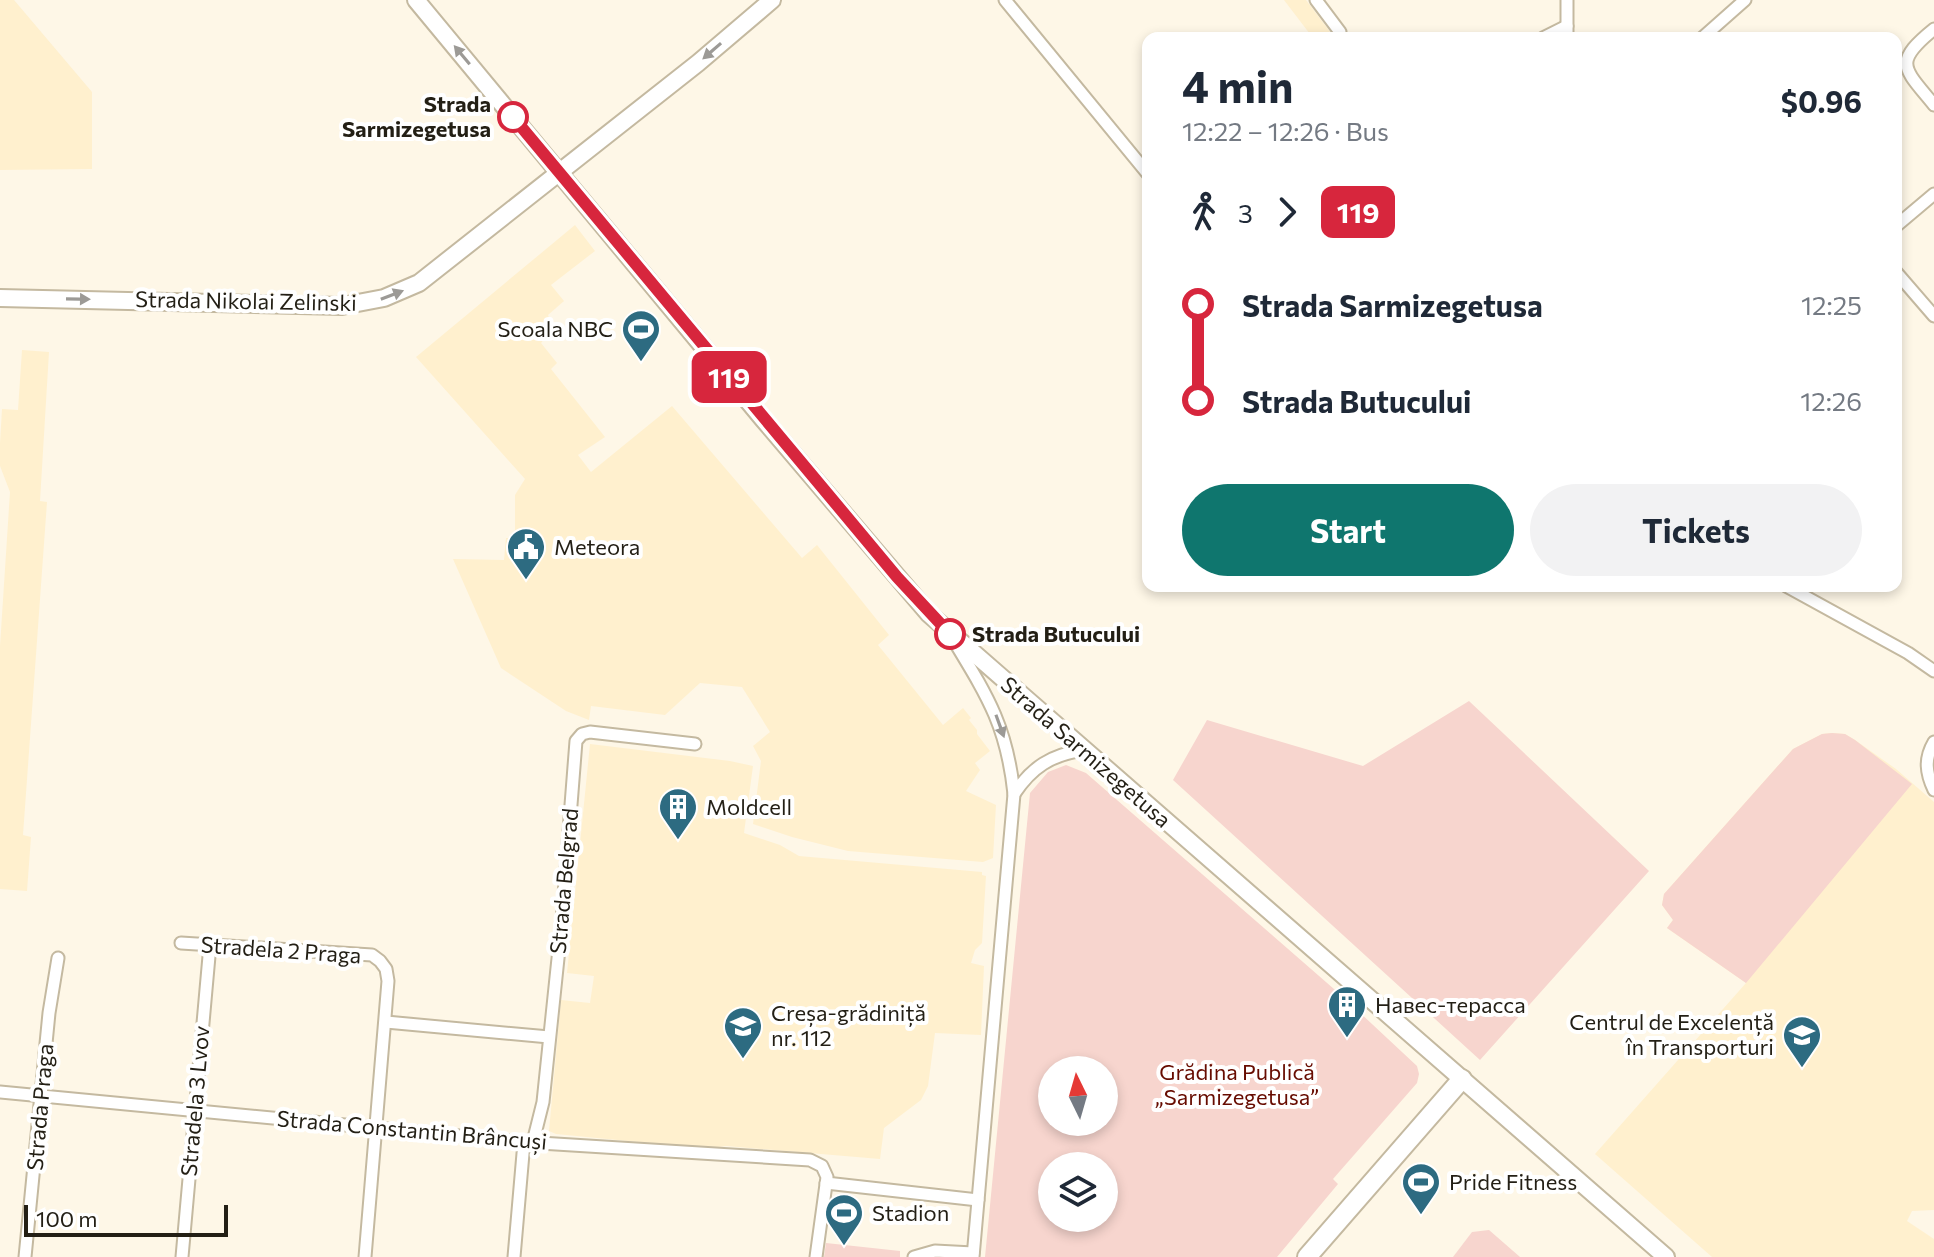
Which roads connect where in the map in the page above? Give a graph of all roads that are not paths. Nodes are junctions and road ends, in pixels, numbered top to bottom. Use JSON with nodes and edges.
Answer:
{"nodes":[{"id":1,"x":416,"y":0,"type":"edge"},
{"id":2,"x":772,"y":0,"type":"edge"},
{"id":3,"x":1005,"y":0,"type":"edge"},
{"id":4,"x":1316,"y":0,"type":"edge"},
{"id":5,"x":1567,"y":0,"type":"edge"},
{"id":6,"x":1745,"y":0,"type":"edge"},
{"id":7,"x":1934,"y":29,"type":"edge"},
{"id":8,"x":1340,"y":32,"type":"dead end"},
{"id":9,"x":1567,"y":32,"type":"edge"},
{"id":10,"x":1709,"y":32,"type":"edge"},
{"id":11,"x":1934,"y":105,"type":"edge"},
{"id":12,"x":1142,"y":167,"type":"edge"},
{"id":13,"x":559,"y":171,"type":"junction"},
{"id":14,"x":1934,"y":194,"type":"edge"},
{"id":15,"x":1902,"y":221,"type":"edge"},
{"id":16,"x":1902,"y":279,"type":"edge"},
{"id":17,"x":0,"y":298,"type":"edge"},
{"id":18,"x":1934,"y":316,"type":"edge"},
{"id":19,"x":1797,"y":592,"type":"edge"},
{"id":20,"x":950,"y":634,"type":"junction"},
{"id":21,"x":1934,"y":671,"type":"edge"},
{"id":22,"x":1934,"y":742,"type":"edge"},
{"id":23,"x":695,"y":744,"type":"dead end"},
{"id":24,"x":1083,"y":750,"type":"junction"},
{"id":25,"x":1934,"y":790,"type":"edge"},
{"id":26,"x":1014,"y":794,"type":"junction"},
{"id":27,"x":181,"y":943,"type":"dead end"},
{"id":28,"x":210,"y":945,"type":"junction"},
{"id":29,"x":58,"y":958,"type":"dead end"},
{"id":30,"x":386,"y":1022,"type":"junction"},
{"id":31,"x":549,"y":1037,"type":"junction"},
{"id":32,"x":1462,"y":1079,"type":"junction"},
{"id":33,"x":0,"y":1092,"type":"edge"},
{"id":34,"x":42,"y":1095,"type":"junction"},
{"id":35,"x":194,"y":1109,"type":"junction"},
{"id":36,"x":375,"y":1128,"type":"junction"},
{"id":37,"x":528,"y":1142,"type":"junction"},
{"id":38,"x":826,"y":1183,"type":"junction"},
{"id":39,"x":978,"y":1200,"type":"junction"},
{"id":40,"x":973,"y":1255,"type":"edge"},
{"id":41,"x":25,"y":1257,"type":"edge"},
{"id":42,"x":182,"y":1257,"type":"edge"},
{"id":43,"x":365,"y":1257,"type":"edge"},
{"id":44,"x":514,"y":1257,"type":"edge"},
{"id":45,"x":816,"y":1257,"type":"edge"},
{"id":46,"x":914,"y":1257,"type":"edge"},
{"id":47,"x":1307,"y":1257,"type":"edge"},
{"id":48,"x":1666,"y":1257,"type":"edge"}],
"edges":[{"from":13,"to":1,"type":"main road","name":"Strada Sarmizegetusa","one_way":true},
{"from":2,"to":13,"type":"main road","name":"Strada Nikolai Zelinski","one_way":true},
{"from":3,"to":12,"type":"street"},
{"from":4,"to":8,"type":"street"},
{"from":5,"to":9,"type":"street"},
{"from":6,"to":10,"type":"street"},
{"from":7,"to":11,"type":"street"},
{"from":17,"to":13,"type":"main road","name":"Strada Nikolai Zelinski","one_way":true},
{"from":13,"to":20,"type":"main road","name":"Strada Sarmizegetusa"},
{"from":14,"to":15,"type":"street"},
{"from":16,"to":18,"type":"street"},
{"from":19,"to":21,"type":"street"},
{"from":20,"to":24,"type":"main road","name":"Strada Sarmizegetusa"},
{"from":20,"to":26,"type":"street","one_way":true},
{"from":22,"to":25,"type":"street"},
{"from":23,"to":31,"type":"street","name":"Strada Belgrad"},
{"from":24,"to":26,"type":"street"},
{"from":24,"to":32,"type":"main road","name":"Strada Sarmizegetusa"},
{"from":26,"to":39,"type":"street"},
{"from":27,"to":28,"type":"street","name":"Stradela 2 Praga"},
{"from":28,"to":30,"type":"street","name":"Stradela 2 Praga"},
{"from":28,"to":35,"type":"street","name":"Stradela 3 Lvov"},
{"from":29,"to":34,"type":"street","name":"Strada Praga"},
{"from":30,"to":31,"type":"street"},
{"from":30,"to":36,"type":"street"},
{"from":31,"to":37,"type":"street","name":"Strada Belgrad"},
{"from":32,"to":47,"type":"main road"},
{"from":32,"to":48,"type":"main road","name":"Strada Sarmizegetusa"},
{"from":33,"to":34,"type":"street","name":"Strada Constantin Brâncuși"},
{"from":34,"to":35,"type":"street","name":"Strada Constantin Brâncuși"},
{"from":34,"to":41,"type":"street","name":"Strada Praga"},
{"from":35,"to":36,"type":"street","name":"Strada Constantin Brâncuși"},
{"from":35,"to":42,"type":"street","name":"Stradela 3 Lvov"},
{"from":36,"to":37,"type":"street","name":"Strada Constantin Brâncuși"},
{"from":36,"to":43,"type":"street"},
{"from":37,"to":38,"type":"street","name":"Strada Constantin Brâncuși"},
{"from":37,"to":44,"type":"street","name":"Strada Belgrad"},
{"from":38,"to":39,"type":"street"},
{"from":38,"to":45,"type":"street"},
{"from":39,"to":40,"type":"street"},
{"from":40,"to":46,"type":"street"}]}
